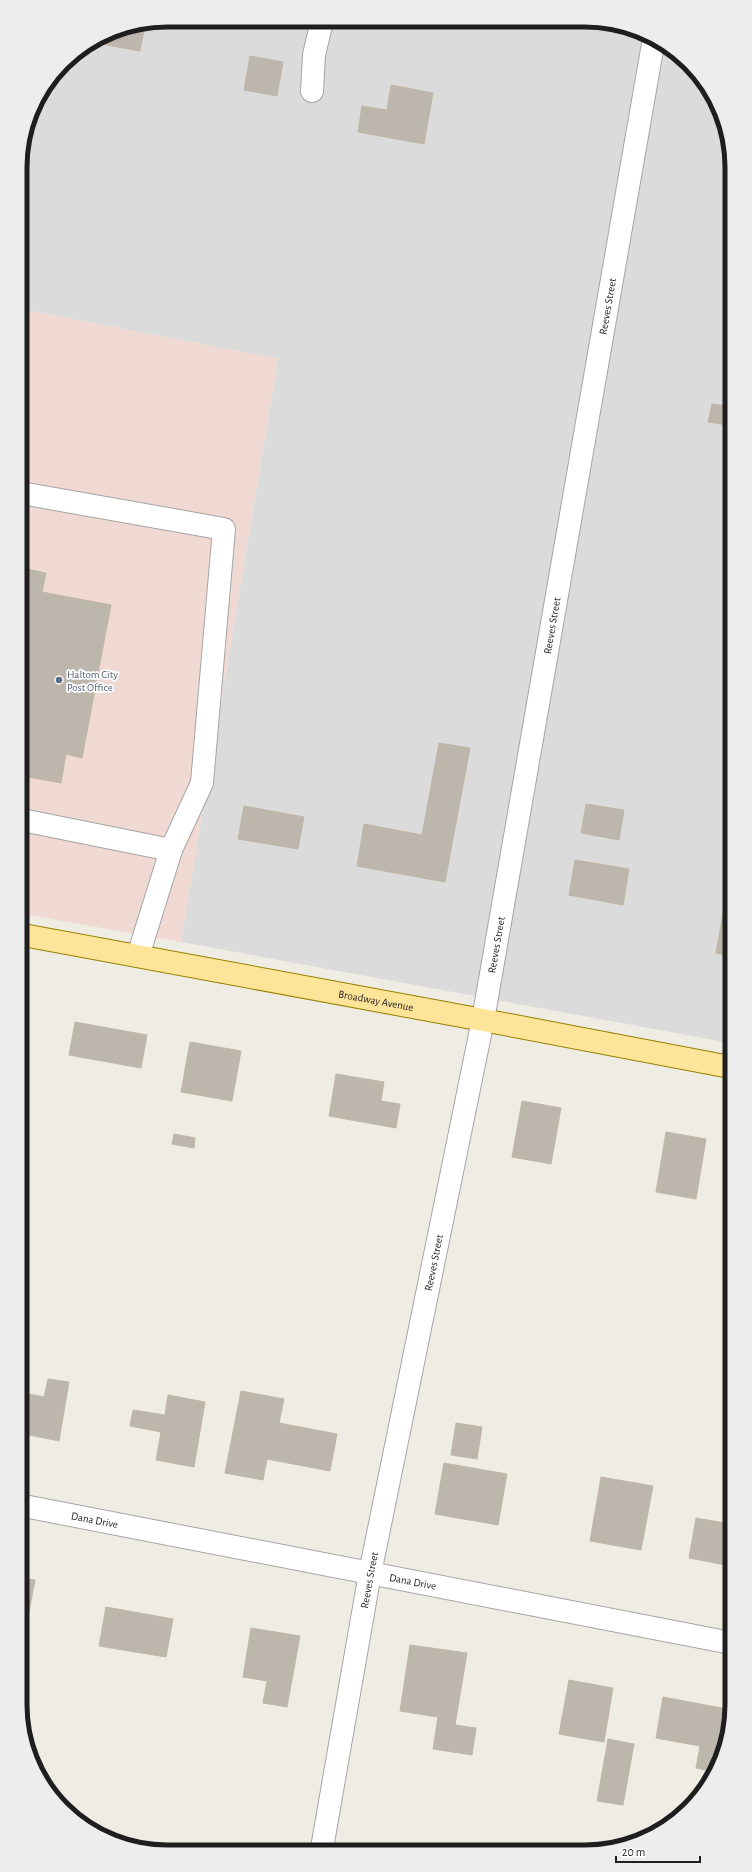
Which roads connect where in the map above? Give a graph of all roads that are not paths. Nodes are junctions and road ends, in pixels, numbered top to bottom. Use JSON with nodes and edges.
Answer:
{"nodes":[{"id":1,"x":321,"y":27,"type":"edge"},
{"id":2,"x":653,"y":45,"type":"edge"},
{"id":3,"x":312,"y":91,"type":"dead end"},
{"id":4,"x":27,"y":494,"type":"edge"},
{"id":5,"x":27,"y":821,"type":"edge"},
{"id":6,"x":171,"y":850,"type":"junction"},
{"id":7,"x":27,"y":936,"type":"edge"},
{"id":8,"x":138,"y":956,"type":"junction"},
{"id":9,"x":483,"y":1020,"type":"junction"},
{"id":10,"x":725,"y":1066,"type":"edge"},
{"id":11,"x":27,"y":1507,"type":"edge"},
{"id":12,"x":370,"y":1573,"type":"junction"},
{"id":13,"x":725,"y":1642,"type":"edge"},
{"id":14,"x":323,"y":1845,"type":"edge"}],
"edges":[{"from":1,"to":3,"type":"street"},
{"from":2,"to":9,"type":"street","name":"Reeves Street"},
{"from":4,"to":6,"type":"street"},
{"from":5,"to":6,"type":"street"},
{"from":6,"to":8,"type":"street"},
{"from":7,"to":8,"type":"main road","name":"Broadway Avenue"},
{"from":8,"to":9,"type":"main road","name":"Broadway Avenue"},
{"from":9,"to":10,"type":"main road","name":"Broadway Avenue"},
{"from":9,"to":12,"type":"street","name":"Reeves Street"},
{"from":11,"to":12,"type":"street","name":"Dana Drive"},
{"from":12,"to":13,"type":"street","name":"Dana Drive"},
{"from":12,"to":14,"type":"street","name":"Reeves Street"}]}
